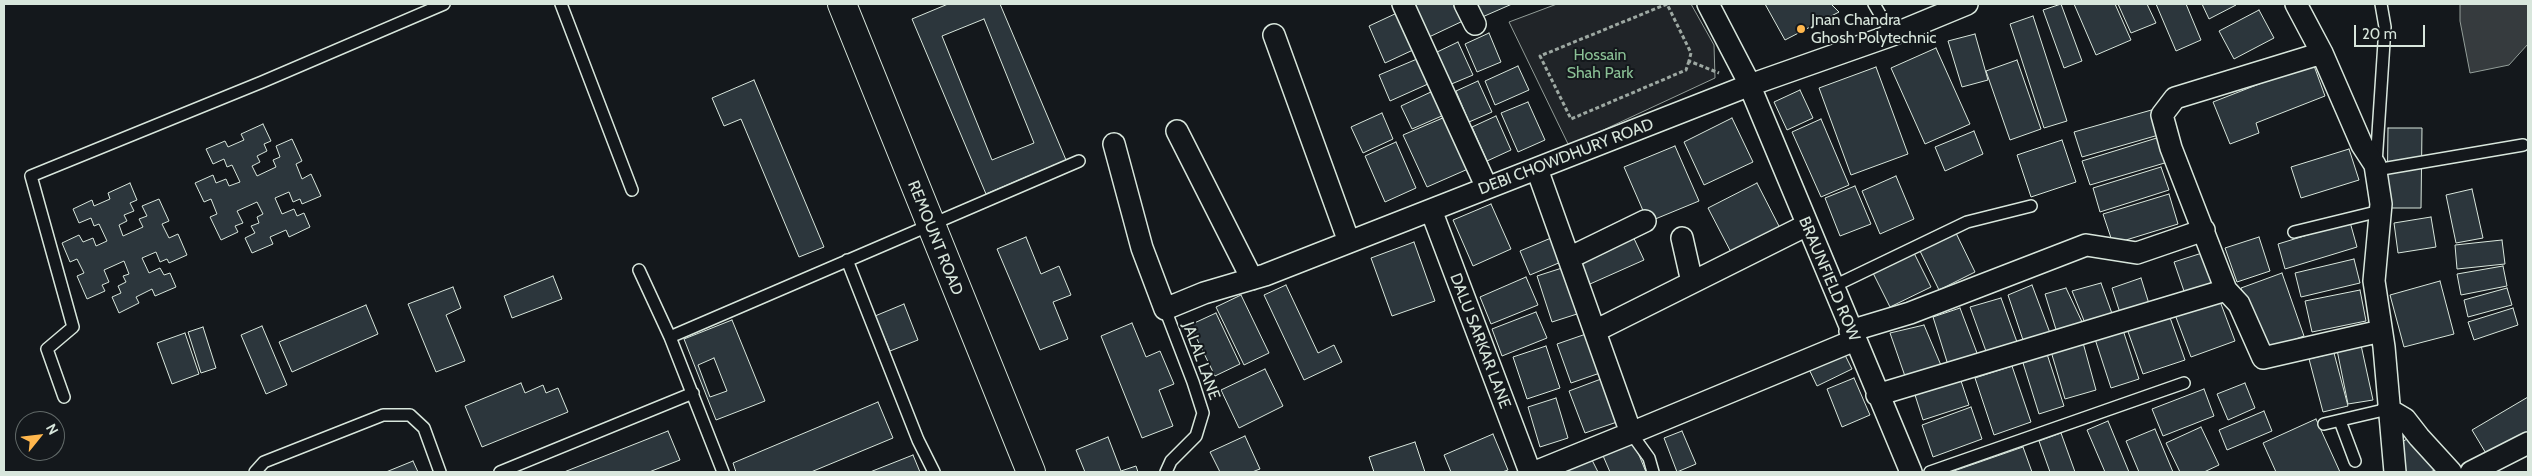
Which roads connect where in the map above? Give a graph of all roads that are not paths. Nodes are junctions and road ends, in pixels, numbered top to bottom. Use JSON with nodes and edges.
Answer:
{"nodes":[{"id":1,"x":444,"y":4,"type":"edge"},
{"id":2,"x":561,"y":4,"type":"edge"},
{"id":3,"x":842,"y":4,"type":"edge"},
{"id":4,"x":1403,"y":4,"type":"edge"},
{"id":5,"x":1465,"y":4,"type":"edge"},
{"id":6,"x":1708,"y":4,"type":"edge"},
{"id":7,"x":1874,"y":4,"type":"edge"},
{"id":8,"x":1967,"y":4,"type":"edge"},
{"id":9,"x":2296,"y":4,"type":"edge"},
{"id":10,"x":2381,"y":4,"type":"edge"},
{"id":11,"x":1475,"y":24,"type":"dead end"},
{"id":12,"x":1274,"y":35,"type":"dead end"},
{"id":13,"x":1892,"y":35,"type":"junction"},
{"id":14,"x":2322,"y":53,"type":"junction"},
{"id":15,"x":1750,"y":86,"type":"junction"},
{"id":16,"x":1178,"y":131,"type":"dead end"},
{"id":17,"x":1114,"y":144,"type":"dead end"},
{"id":18,"x":2523,"y":145,"type":"dead end"},
{"id":19,"x":1079,"y":162,"type":"dead end"},
{"id":20,"x":2376,"y":168,"type":"junction"},
{"id":21,"x":1537,"y":169,"type":"junction"},
{"id":22,"x":1487,"y":188,"type":"junction"},
{"id":23,"x":632,"y":190,"type":"dead end"},
{"id":24,"x":2031,"y":206,"type":"dead end"},
{"id":25,"x":1431,"y":210,"type":"junction"},
{"id":26,"x":2380,"y":211,"type":"junction"},
{"id":27,"x":1645,"y":221,"type":"dead end"},
{"id":28,"x":929,"y":225,"type":"junction"},
{"id":29,"x":1807,"y":225,"type":"junction"},
{"id":30,"x":2204,"y":230,"type":"junction"},
{"id":31,"x":2294,"y":232,"type":"dead end"},
{"id":32,"x":1682,"y":238,"type":"dead end"},
{"id":33,"x":1349,"y":242,"type":"junction"},
{"id":34,"x":1569,"y":258,"type":"junction"},
{"id":35,"x":847,"y":260,"type":"junction"},
{"id":36,"x":639,"y":270,"type":"dead end"},
{"id":37,"x":1252,"y":279,"type":"junction"},
{"id":38,"x":1692,"y":282,"type":"junction"},
{"id":39,"x":1832,"y":287,"type":"junction"},
{"id":40,"x":2226,"y":290,"type":"junction"},
{"id":41,"x":1165,"y":309,"type":"junction"},
{"id":42,"x":2382,"y":330,"type":"junction"},
{"id":43,"x":1595,"y":331,"type":"junction"},
{"id":44,"x":1853,"y":336,"type":"junction"},
{"id":45,"x":670,"y":337,"type":"junction"},
{"id":46,"x":2184,"y":383,"type":"dead end"},
{"id":47,"x":693,"y":394,"type":"junction"},
{"id":48,"x":1878,"y":395,"type":"junction"},
{"id":49,"x":64,"y":397,"type":"dead end"},
{"id":50,"x":2388,"y":409,"type":"junction"},
{"id":51,"x":2340,"y":420,"type":"junction"},
{"id":52,"x":2324,"y":424,"type":"dead end"},
{"id":53,"x":1632,"y":432,"type":"junction"},
{"id":54,"x":2528,"y":443,"type":"edge"},
{"id":55,"x":2355,"y":461,"type":"dead end"},
{"id":56,"x":256,"y":472,"type":"edge"},
{"id":57,"x":440,"y":472,"type":"edge"},
{"id":58,"x":500,"y":472,"type":"edge"},
{"id":59,"x":723,"y":472,"type":"edge"},
{"id":60,"x":934,"y":472,"type":"edge"},
{"id":61,"x":1031,"y":472,"type":"edge"},
{"id":62,"x":1166,"y":472,"type":"edge"},
{"id":63,"x":1530,"y":472,"type":"edge"},
{"id":64,"x":1535,"y":472,"type":"edge"},
{"id":65,"x":1653,"y":472,"type":"edge"},
{"id":66,"x":1911,"y":472,"type":"edge"},
{"id":67,"x":1930,"y":472,"type":"edge"},
{"id":68,"x":2395,"y":472,"type":"edge"},
{"id":69,"x":2451,"y":472,"type":"edge"},
{"id":70,"x":2471,"y":472,"type":"edge"}],
"edges":[{"from":1,"to":49,"type":"lane"},
{"from":2,"to":23,"type":"lane"},
{"from":3,"to":28,"type":"street","name":"REMOUNT ROAD"},
{"from":4,"to":22,"type":"street"},
{"from":5,"to":11,"type":"street"},
{"from":6,"to":15,"type":"street","name":"BRAUNFIELD ROW"},
{"from":7,"to":13,"type":"lane"},
{"from":8,"to":13,"type":"street","name":"DEBI CHOWDHURY ROAD"},
{"from":9,"to":14,"type":"street"},
{"from":10,"to":20,"type":"lane"},
{"from":12,"to":33,"type":"street"},
{"from":13,"to":15,"type":"street","name":"DEBI CHOWDHURY ROAD"},
{"from":14,"to":20,"type":"street"},
{"from":14,"to":30,"type":"street"},
{"from":15,"to":21,"type":"street","name":"DEBI CHOWDHURY ROAD"},
{"from":15,"to":29,"type":"street","name":"BRAUNFIELD ROW"},
{"from":16,"to":37,"type":"street"},
{"from":17,"to":41,"type":"street"},
{"from":18,"to":20,"type":"lane"},
{"from":19,"to":28,"type":"lane"},
{"from":20,"to":26,"type":"street"},
{"from":21,"to":22,"type":"street","name":"DEBI CHOWDHURY ROAD"},
{"from":21,"to":34,"type":"street"},
{"from":22,"to":25,"type":"street","name":"DEBI CHOWDHURY ROAD"},
{"from":24,"to":39,"type":"lane"},
{"from":25,"to":33,"type":"street","name":"DEBI CHOWDHURY ROAD"},
{"from":25,"to":63,"type":"street","name":"DALU SARKAR LANE"},
{"from":26,"to":31,"type":"lane"},
{"from":26,"to":42,"type":"street"},
{"from":27,"to":34,"type":"street"},
{"from":28,"to":35,"type":"lane"},
{"from":28,"to":61,"type":"street","name":"REMOUNT ROAD"},
{"from":29,"to":38,"type":"street"},
{"from":29,"to":39,"type":"street","name":"BRAUNFIELD ROW"},
{"from":30,"to":40,"type":"street"},
{"from":30,"to":44,"type":"street"},
{"from":32,"to":38,"type":"street"},
{"from":33,"to":37,"type":"street","name":"DEBI CHOWDHURY ROAD"},
{"from":34,"to":43,"type":"street"},
{"from":35,"to":45,"type":"lane"},
{"from":35,"to":60,"type":"lane"},
{"from":36,"to":45,"type":"lane"},
{"from":37,"to":41,"type":"street","name":"DEBI CHOWDHURY ROAD"},
{"from":38,"to":43,"type":"street"},
{"from":39,"to":44,"type":"street","name":"BRAUNFIELD ROW"},
{"from":40,"to":42,"type":"street"},
{"from":40,"to":48,"type":"street"},
{"from":41,"to":62,"type":"lane","name":"JALAL LANE"},
{"from":42,"to":50,"type":"street"},
{"from":43,"to":53,"type":"street"},
{"from":44,"to":48,"type":"street","name":"BRAUNFIELD ROW"},
{"from":44,"to":53,"type":"street"},
{"from":45,"to":47,"type":"lane"},
{"from":46,"to":67,"type":"lane"},
{"from":47,"to":58,"type":"lane"},
{"from":47,"to":59,"type":"lane"},
{"from":48,"to":66,"type":"street","name":"BRAUNFIELD ROW"},
{"from":50,"to":51,"type":"lane"},
{"from":50,"to":68,"type":"street"},
{"from":50,"to":69,"type":"street"},
{"from":51,"to":52,"type":"lane"},
{"from":51,"to":55,"type":"lane"},
{"from":53,"to":64,"type":"street"},
{"from":53,"to":65,"type":"lane"},
{"from":54,"to":70,"type":"street"},
{"from":56,"to":57,"type":"lane"}]}
